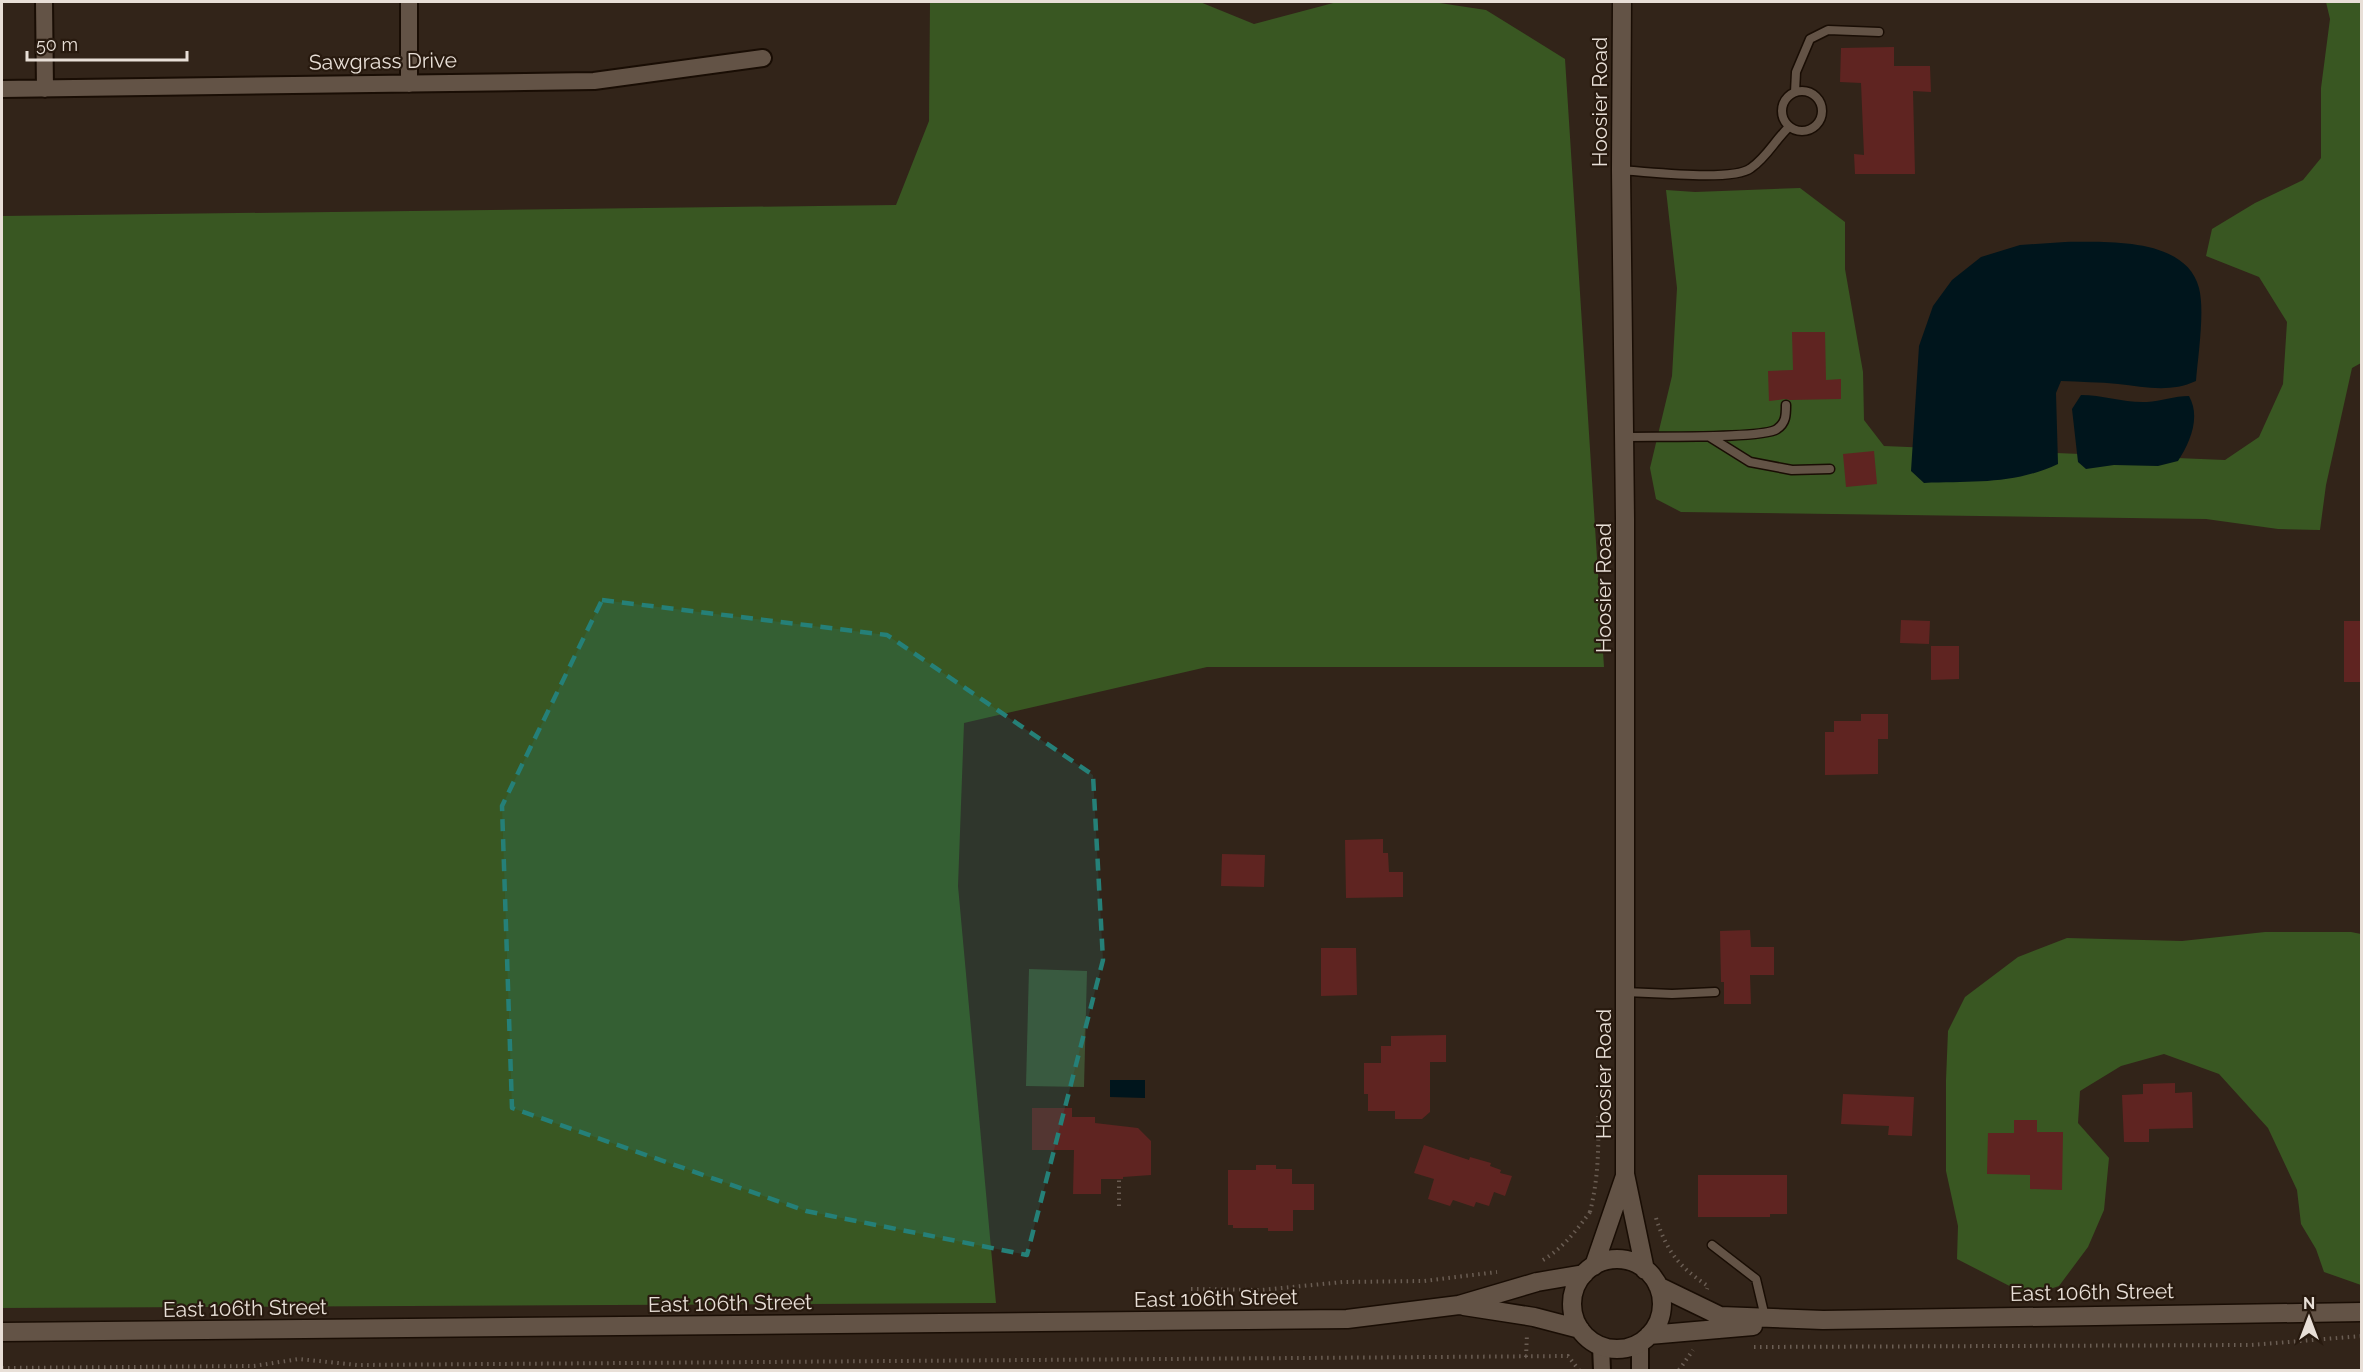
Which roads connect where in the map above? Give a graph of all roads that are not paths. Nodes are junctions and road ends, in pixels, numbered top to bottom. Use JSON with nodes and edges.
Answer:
{"nodes":[{"id":1,"x":44,"y":2,"type":"edge"},
{"id":2,"x":409,"y":2,"type":"edge"},
{"id":3,"x":1622,"y":2,"type":"edge"},
{"id":4,"x":1879,"y":32,"type":"dead end"},
{"id":5,"x":763,"y":58,"type":"dead end"},
{"id":6,"x":409,"y":84,"type":"junction"},
{"id":7,"x":2,"y":89,"type":"edge"},
{"id":8,"x":45,"y":89,"type":"junction"},
{"id":9,"x":1795,"y":92,"type":"junction"},
{"id":10,"x":1789,"y":127,"type":"junction"},
{"id":11,"x":1621,"y":170,"type":"junction"},
{"id":12,"x":1786,"y":405,"type":"dead end"},
{"id":13,"x":1707,"y":435,"type":"junction"},
{"id":14,"x":1624,"y":437,"type":"junction"},
{"id":15,"x":1830,"y":469,"type":"dead end"},
{"id":16,"x":1625,"y":992,"type":"junction"},
{"id":17,"x":1714,"y":992,"type":"dead end"},
{"id":18,"x":1625,"y":1174,"type":"junction"},
{"id":19,"x":1712,"y":1245,"type":"dead end"},
{"id":20,"x":1589,"y":1270,"type":"junction"},
{"id":21,"x":1645,"y":1270,"type":"junction"},
{"id":22,"x":1658,"y":1286,"type":"junction"},
{"id":23,"x":1459,"y":1305,"type":"junction"},
{"id":24,"x":2361,"y":1312,"type":"edge"},
{"id":25,"x":1765,"y":1317,"type":"junction"},
{"id":26,"x":1823,"y":1320,"type":"junction"},
{"id":27,"x":1580,"y":1329,"type":"junction"},
{"id":28,"x":2,"y":1332,"type":"edge"},
{"id":29,"x":1644,"y":1339,"type":"junction"},
{"id":30,"x":1601,"y":1346,"type":"junction"},
{"id":31,"x":1602,"y":1371,"type":"edge"},
{"id":32,"x":1640,"y":1371,"type":"edge"}],
"edges":[{"from":1,"to":8,"type":"street"},
{"from":2,"to":6,"type":"street"},
{"from":3,"to":11,"type":"street","name":"Hoosier Road"},
{"from":4,"to":9,"type":"lane"},
{"from":5,"to":6,"type":"street","name":"Sawgrass Drive"},
{"from":6,"to":8,"type":"street","name":"Sawgrass Drive"},
{"from":7,"to":8,"type":"street","name":"Sawgrass Drive"},
{"from":9,"to":10,"type":"lane"},
{"from":9,"to":10,"type":"lane"},
{"from":10,"to":11,"type":"lane"},
{"from":11,"to":14,"type":"street","name":"Hoosier Road"},
{"from":12,"to":13,"type":"lane"},
{"from":13,"to":14,"type":"lane"},
{"from":13,"to":15,"type":"lane"},
{"from":14,"to":16,"type":"street","name":"Hoosier Road"},
{"from":16,"to":17,"type":"lane"},
{"from":16,"to":18,"type":"street","name":"Hoosier Road"},
{"from":18,"to":20,"type":"street","name":"Hoosier Road"},
{"from":18,"to":21,"type":"street","name":"Hoosier Road"},
{"from":19,"to":25,"type":"lane"},
{"from":20,"to":21,"type":"street"},
{"from":20,"to":23,"type":"street","name":"East 106th Street"},
{"from":20,"to":27,"type":"street"},
{"from":21,"to":22,"type":"street"},
{"from":22,"to":25,"type":"street","name":"East 106th Street"},
{"from":22,"to":29,"type":"street"},
{"from":23,"to":27,"type":"street","name":"East 106th Street"},
{"from":23,"to":28,"type":"street","name":"East 106th Street"},
{"from":24,"to":26,"type":"street","name":"East 106th Street"},
{"from":25,"to":26,"type":"street","name":"East 106th Street"},
{"from":26,"to":29,"type":"street","name":"East 106th Street"},
{"from":27,"to":30,"type":"street"},
{"from":29,"to":30,"type":"street"},
{"from":29,"to":32,"type":"street"},
{"from":30,"to":31,"type":"street"}]}
